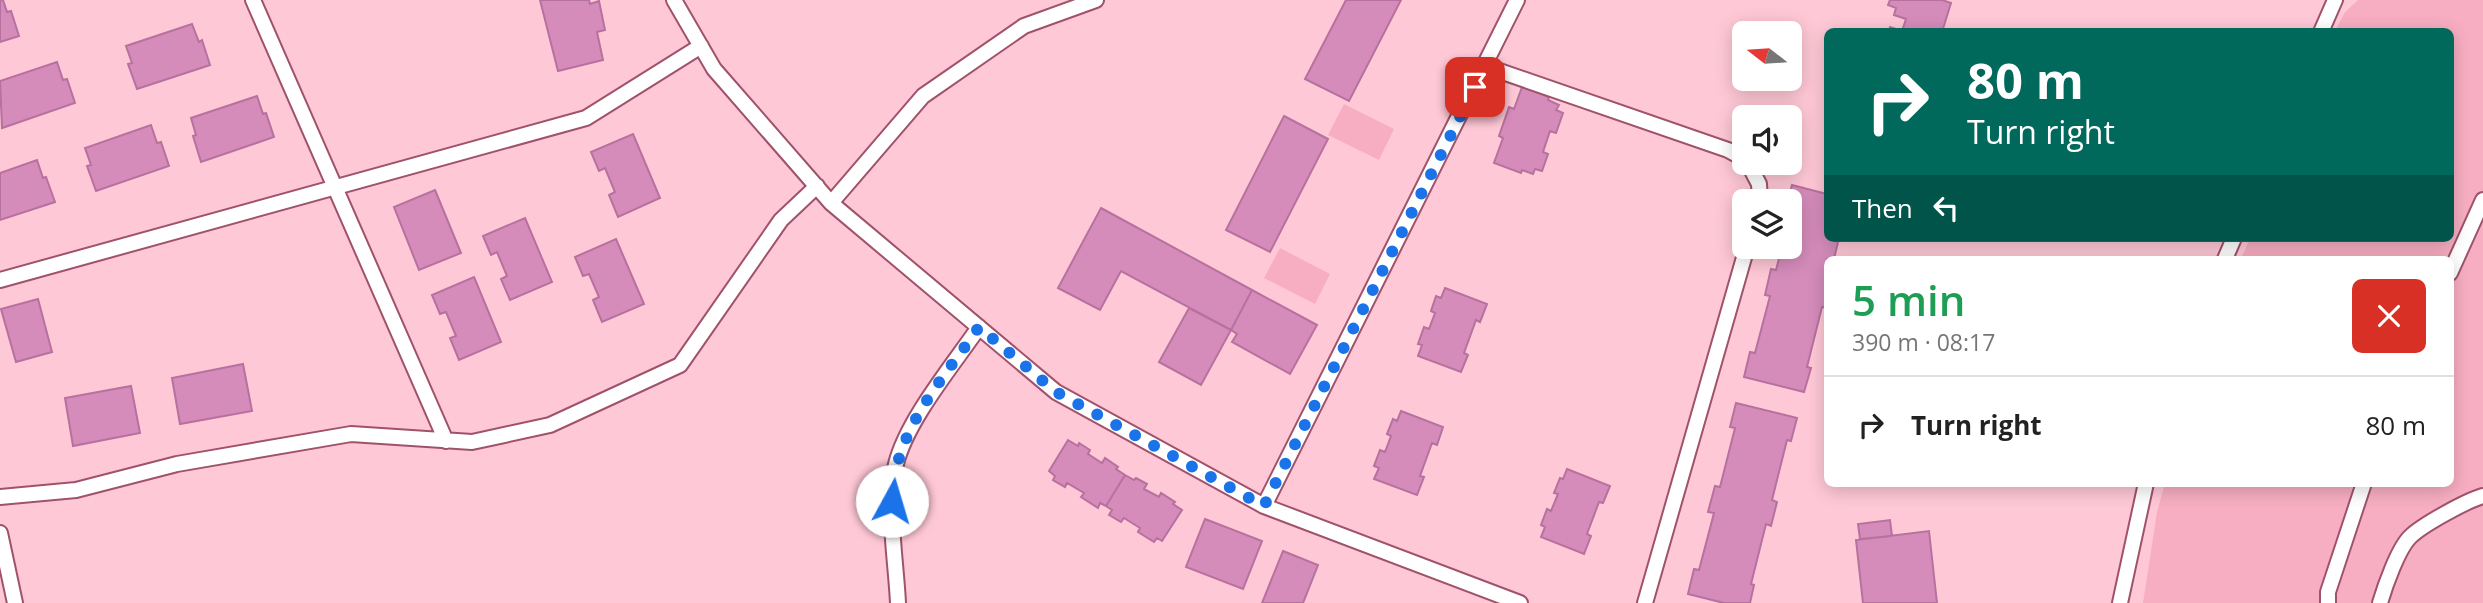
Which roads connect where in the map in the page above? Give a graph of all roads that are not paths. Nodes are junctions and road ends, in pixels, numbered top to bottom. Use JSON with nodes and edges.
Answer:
{"nodes":[{"id":1,"x":253,"y":0,"type":"edge"},
{"id":2,"x":674,"y":0,"type":"edge"},
{"id":3,"x":1096,"y":0,"type":"edge"},
{"id":4,"x":1517,"y":0,"type":"edge"},
{"id":5,"x":2335,"y":0,"type":"edge"},
{"id":6,"x":2323,"y":28,"type":"edge"},
{"id":7,"x":701,"y":46,"type":"junction"},
{"id":8,"x":1485,"y":66,"type":"junction"},
{"id":9,"x":1732,"y":152,"type":"edge"},
{"id":10,"x":817,"y":186,"type":"junction"},
{"id":11,"x":334,"y":187,"type":"junction"},
{"id":12,"x":2483,"y":200,"type":"edge"},
{"id":13,"x":831,"y":202,"type":"junction"},
{"id":14,"x":1744,"y":259,"type":"edge"},
{"id":15,"x":2454,"y":264,"type":"edge"},
{"id":16,"x":0,"y":280,"type":"edge"},
{"id":17,"x":979,"y":327,"type":"junction"},
{"id":18,"x":446,"y":441,"type":"junction"},
{"id":19,"x":2145,"y":487,"type":"edge"},
{"id":20,"x":2363,"y":487,"type":"edge"},
{"id":21,"x":2483,"y":496,"type":"edge"},
{"id":22,"x":0,"y":497,"type":"edge"},
{"id":23,"x":1264,"y":506,"type":"junction"},
{"id":24,"x":0,"y":533,"type":"edge"},
{"id":25,"x":15,"y":603,"type":"edge"},
{"id":26,"x":898,"y":603,"type":"edge"},
{"id":27,"x":1520,"y":603,"type":"edge"},
{"id":28,"x":1646,"y":603,"type":"edge"},
{"id":29,"x":2120,"y":603,"type":"edge"},
{"id":30,"x":2328,"y":603,"type":"edge"},
{"id":31,"x":2380,"y":603,"type":"edge"}],
"edges":[{"from":1,"to":11,"type":"street"},
{"from":2,"to":7,"type":"street"},
{"from":3,"to":13,"type":"street"},
{"from":4,"to":8,"type":"street"},
{"from":5,"to":6,"type":"street"},
{"from":7,"to":10,"type":"street"},
{"from":7,"to":11,"type":"street"},
{"from":8,"to":9,"type":"street"},
{"from":8,"to":23,"type":"street"},
{"from":10,"to":13,"type":"street"},
{"from":10,"to":18,"type":"street"},
{"from":11,"to":16,"type":"street"},
{"from":11,"to":18,"type":"street"},
{"from":12,"to":15,"type":"street"},
{"from":13,"to":17,"type":"street"},
{"from":14,"to":28,"type":"street"},
{"from":17,"to":23,"type":"street"},
{"from":17,"to":26,"type":"street"},
{"from":18,"to":22,"type":"street"},
{"from":19,"to":29,"type":"street"},
{"from":20,"to":30,"type":"street"},
{"from":21,"to":31,"type":"street"},
{"from":23,"to":27,"type":"street"},
{"from":24,"to":25,"type":"street"}]}
